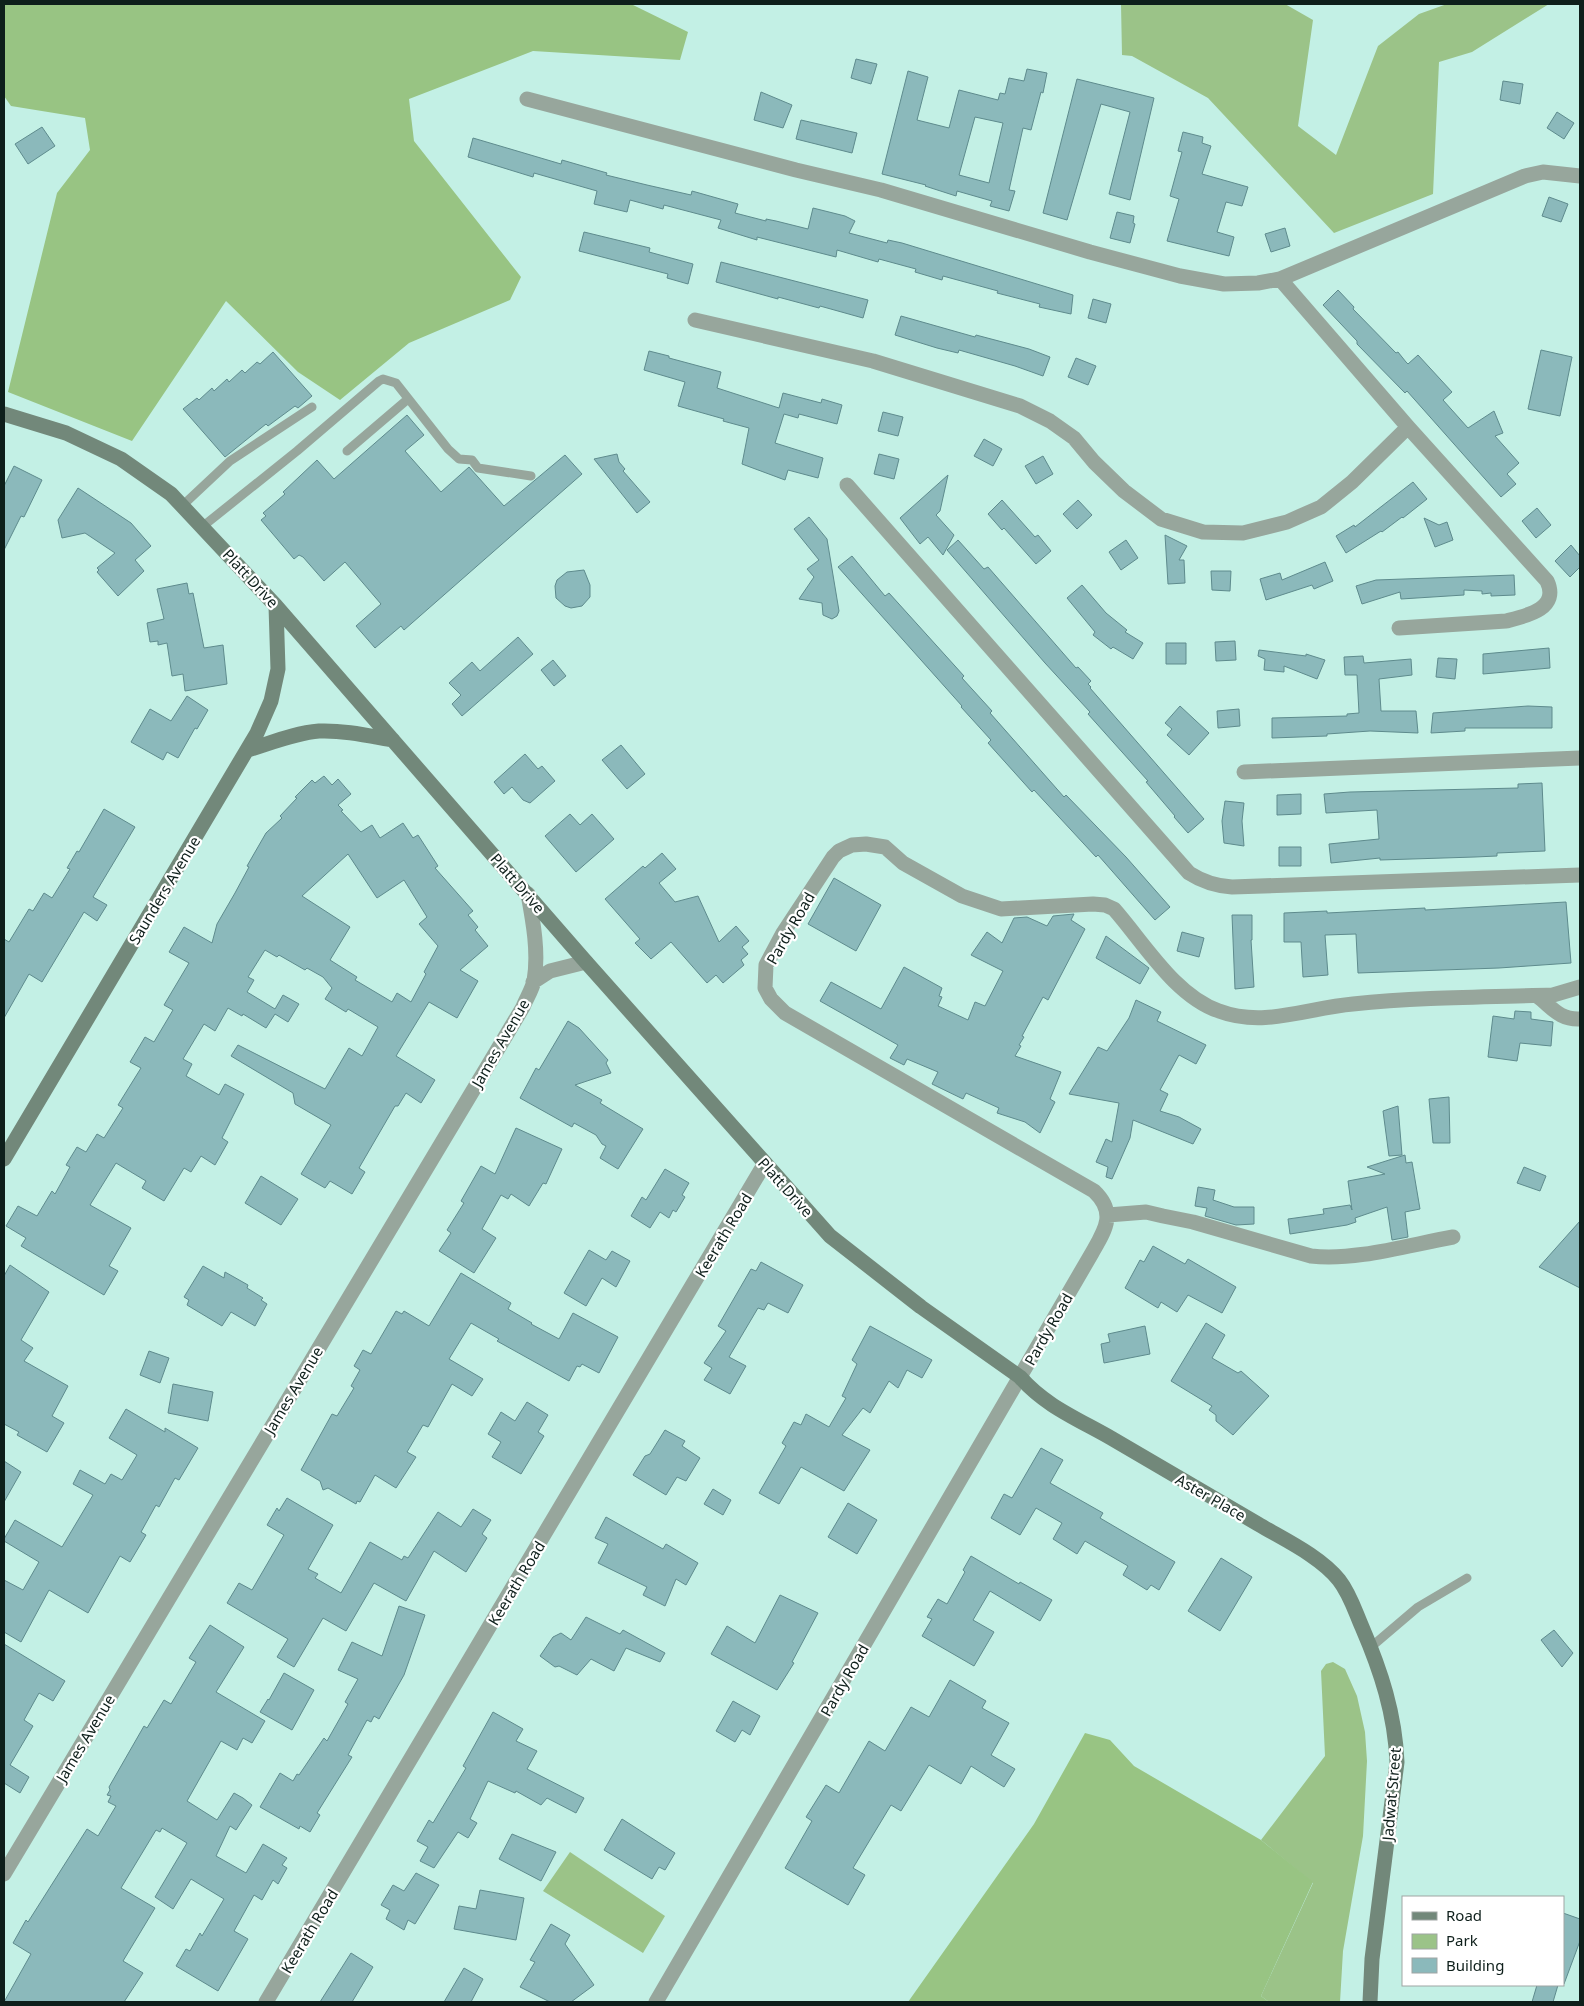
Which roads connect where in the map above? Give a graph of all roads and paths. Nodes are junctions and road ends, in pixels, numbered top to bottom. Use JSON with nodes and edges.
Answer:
{"nodes":[{"id":1,"x":527,"y":99,"type":"dead end"},
{"id":2,"x":1580,"y":176,"type":"edge"},
{"id":3,"x":1280,"y":279,"type":"junction"},
{"id":4,"x":694,"y":320,"type":"dead end"},
{"id":5,"x":408,"y":399,"type":"junction"},
{"id":6,"x":312,"y":408,"type":"dead end"},
{"id":7,"x":4,"y":414,"type":"edge"},
{"id":8,"x":1408,"y":427,"type":"junction"},
{"id":9,"x":347,"y":451,"type":"dead end"},
{"id":10,"x":531,"y":476,"type":"dead end"},
{"id":11,"x":846,"y":485,"type":"dead end"},
{"id":12,"x":182,"y":506,"type":"junction"},
{"id":13,"x":202,"y":527,"type":"junction"},
{"id":14,"x":276,"y":606,"type":"junction"},
{"id":15,"x":1399,"y":628,"type":"dead end"},
{"id":16,"x":393,"y":740,"type":"junction"},
{"id":17,"x":248,"y":750,"type":"junction"},
{"id":18,"x":1580,"y":758,"type":"edge"},
{"id":19,"x":1244,"y":772,"type":"dead end"},
{"id":20,"x":1580,"y":875,"type":"edge"},
{"id":21,"x":528,"y":894,"type":"junction"},
{"id":22,"x":586,"y":962,"type":"junction"},
{"id":23,"x":533,"y":982,"type":"junction"},
{"id":24,"x":1580,"y":987,"type":"edge"},
{"id":25,"x":1537,"y":996,"type":"junction"},
{"id":26,"x":1580,"y":1020,"type":"edge"},
{"id":27,"x":4,"y":1159,"type":"edge"},
{"id":28,"x":765,"y":1163,"type":"junction"},
{"id":29,"x":1108,"y":1215,"type":"junction"},
{"id":30,"x":1452,"y":1237,"type":"dead end"},
{"id":31,"x":1020,"y":1377,"type":"junction"},
{"id":32,"x":1467,"y":1578,"type":"dead end"},
{"id":33,"x":1371,"y":1647,"type":"junction"},
{"id":34,"x":4,"y":1874,"type":"edge"},
{"id":35,"x":266,"y":2002,"type":"edge"},
{"id":36,"x":656,"y":2002,"type":"edge"},
{"id":37,"x":1370,"y":2002,"type":"edge"}],
"edges":[{"from":1,"to":3,"type":"street"},
{"from":2,"to":3,"type":"street"},
{"from":3,"to":8,"type":"street"},
{"from":4,"to":8,"type":"street"},
{"from":5,"to":9,"type":"lane"},
{"from":5,"to":10,"type":"lane"},
{"from":5,"to":13,"type":"lane"},
{"from":6,"to":12,"type":"lane"},
{"from":7,"to":12,"type":"street","name":"Platt Drive"},
{"from":8,"to":15,"type":"street"},
{"from":11,"to":20,"type":"street"},
{"from":12,"to":13,"type":"street","name":"Platt Drive"},
{"from":13,"to":14,"type":"street","name":"Platt Drive"},
{"from":14,"to":16,"type":"street","name":"Platt Drive"},
{"from":14,"to":17,"type":"street","name":"Saunders Avenue"},
{"from":16,"to":17,"type":"street"},
{"from":16,"to":21,"type":"street","name":"Platt Drive"},
{"from":17,"to":27,"type":"street","name":"Saunders Avenue"},
{"from":18,"to":19,"type":"street"},
{"from":21,"to":22,"type":"street","name":"Platt Drive"},
{"from":21,"to":23,"type":"street","name":"James Avenue"},
{"from":22,"to":23,"type":"street"},
{"from":22,"to":28,"type":"street","name":"Platt Drive"},
{"from":23,"to":34,"type":"street","name":"James Avenue"},
{"from":24,"to":25,"type":"street","name":"Pardy Road"},
{"from":25,"to":26,"type":"street"},
{"from":25,"to":29,"type":"street","name":"Pardy Road"},
{"from":28,"to":31,"type":"street","name":"Platt Drive"},
{"from":28,"to":35,"type":"street","name":"Keerath Road"},
{"from":29,"to":30,"type":"street"},
{"from":29,"to":31,"type":"street","name":"Pardy Road"},
{"from":31,"to":33,"type":"street","name":"Aster Place"},
{"from":31,"to":36,"type":"street","name":"Pardy Road"},
{"from":32,"to":33,"type":"lane"},
{"from":33,"to":37,"type":"street","name":"Jadwat Street"}]}
